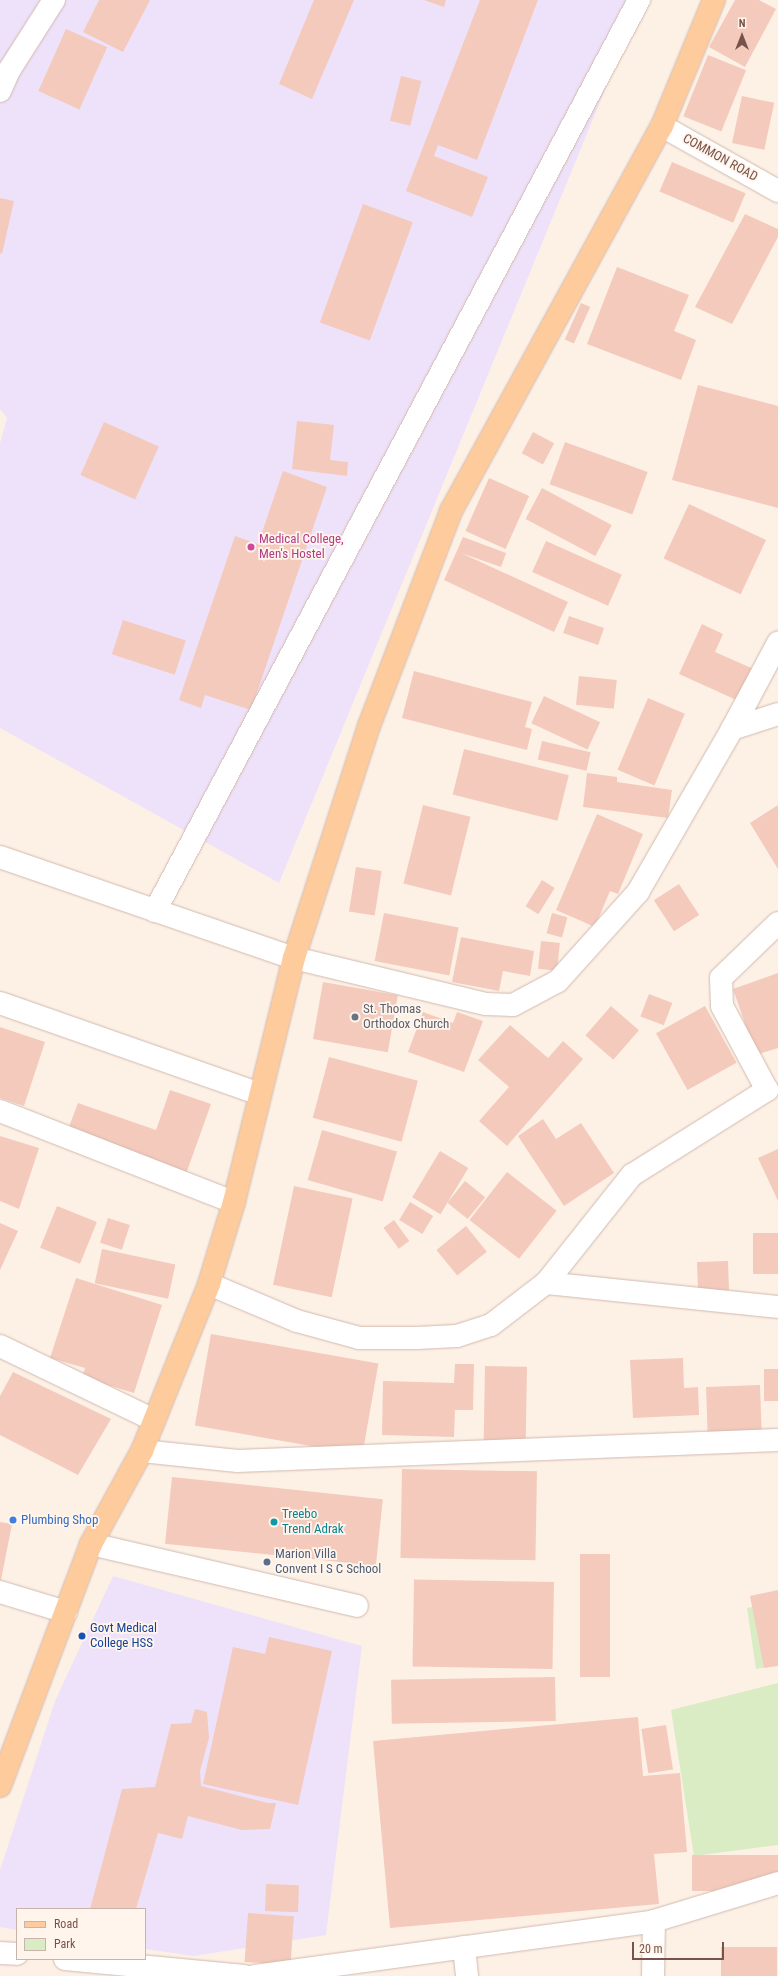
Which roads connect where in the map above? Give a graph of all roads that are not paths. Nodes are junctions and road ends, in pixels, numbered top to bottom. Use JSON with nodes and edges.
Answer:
{"nodes":[{"id":1,"x":54,"y":0,"type":"edge"},
{"id":2,"x":639,"y":0,"type":"edge"},
{"id":3,"x":714,"y":0,"type":"edge"},
{"id":4,"x":0,"y":91,"type":"edge"},
{"id":5,"x":662,"y":126,"type":"junction"},
{"id":6,"x":778,"y":191,"type":"edge"},
{"id":7,"x":778,"y":643,"type":"edge"},
{"id":8,"x":778,"y":714,"type":"edge"},
{"id":9,"x":732,"y":729,"type":"junction"},
{"id":10,"x":0,"y":857,"type":"edge"},
{"id":11,"x":155,"y":911,"type":"junction"},
{"id":12,"x":778,"y":923,"type":"edge"},
{"id":13,"x":294,"y":958,"type":"junction"},
{"id":14,"x":0,"y":1003,"type":"edge"},
{"id":15,"x":772,"y":1088,"type":"edge"},
{"id":16,"x":260,"y":1094,"type":"junction"},
{"id":17,"x":0,"y":1111,"type":"edge"},
{"id":18,"x":234,"y":1202,"type":"junction"},
{"id":19,"x":546,"y":1283,"type":"junction"},
{"id":20,"x":209,"y":1284,"type":"junction"},
{"id":21,"x":778,"y":1307,"type":"edge"},
{"id":22,"x":0,"y":1346,"type":"edge"},
{"id":23,"x":154,"y":1420,"type":"junction"},
{"id":24,"x":778,"y":1440,"type":"edge"},
{"id":25,"x":142,"y":1451,"type":"junction"},
{"id":26,"x":91,"y":1544,"type":"junction"},
{"id":27,"x":0,"y":1592,"type":"edge"},
{"id":28,"x":357,"y":1606,"type":"dead end"},
{"id":29,"x":66,"y":1612,"type":"junction"},
{"id":30,"x":0,"y":1786,"type":"edge"},
{"id":31,"x":778,"y":1883,"type":"edge"},
{"id":32,"x":654,"y":1921,"type":"junction"},
{"id":33,"x":464,"y":1947,"type":"junction"},
{"id":34,"x":0,"y":1953,"type":"edge"},
{"id":35,"x":16,"y":1954,"type":"edge"},
{"id":36,"x":76,"y":1960,"type":"edge"},
{"id":37,"x":244,"y":1976,"type":"edge"},
{"id":38,"x":254,"y":1976,"type":"edge"},
{"id":39,"x":467,"y":1976,"type":"edge"},
{"id":40,"x":653,"y":1976,"type":"edge"}],
"edges":[{"from":1,"to":4,"type":"street"},
{"from":2,"to":11,"type":"street"},
{"from":3,"to":5,"type":"main road"},
{"from":5,"to":6,"type":"street","name":"COMMON ROAD"},
{"from":5,"to":13,"type":"main road"},
{"from":7,"to":9,"type":"street"},
{"from":8,"to":9,"type":"street"},
{"from":9,"to":13,"type":"street"},
{"from":10,"to":11,"type":"street"},
{"from":11,"to":13,"type":"street"},
{"from":12,"to":15,"type":"street"},
{"from":13,"to":16,"type":"main road"},
{"from":14,"to":16,"type":"street"},
{"from":15,"to":19,"type":"street"},
{"from":16,"to":18,"type":"main road"},
{"from":17,"to":18,"type":"street"},
{"from":18,"to":20,"type":"main road"},
{"from":19,"to":20,"type":"street"},
{"from":19,"to":21,"type":"street"},
{"from":20,"to":23,"type":"main road"},
{"from":22,"to":23,"type":"street"},
{"from":23,"to":25,"type":"main road"},
{"from":24,"to":25,"type":"street"},
{"from":25,"to":26,"type":"main road"},
{"from":26,"to":28,"type":"street"},
{"from":26,"to":29,"type":"main road"},
{"from":27,"to":29,"type":"street"},
{"from":29,"to":30,"type":"main road"},
{"from":31,"to":32,"type":"street"},
{"from":32,"to":33,"type":"street"},
{"from":32,"to":40,"type":"street"},
{"from":33,"to":38,"type":"street"},
{"from":33,"to":39,"type":"street"},
{"from":34,"to":35,"type":"street"},
{"from":36,"to":37,"type":"street"}]}
